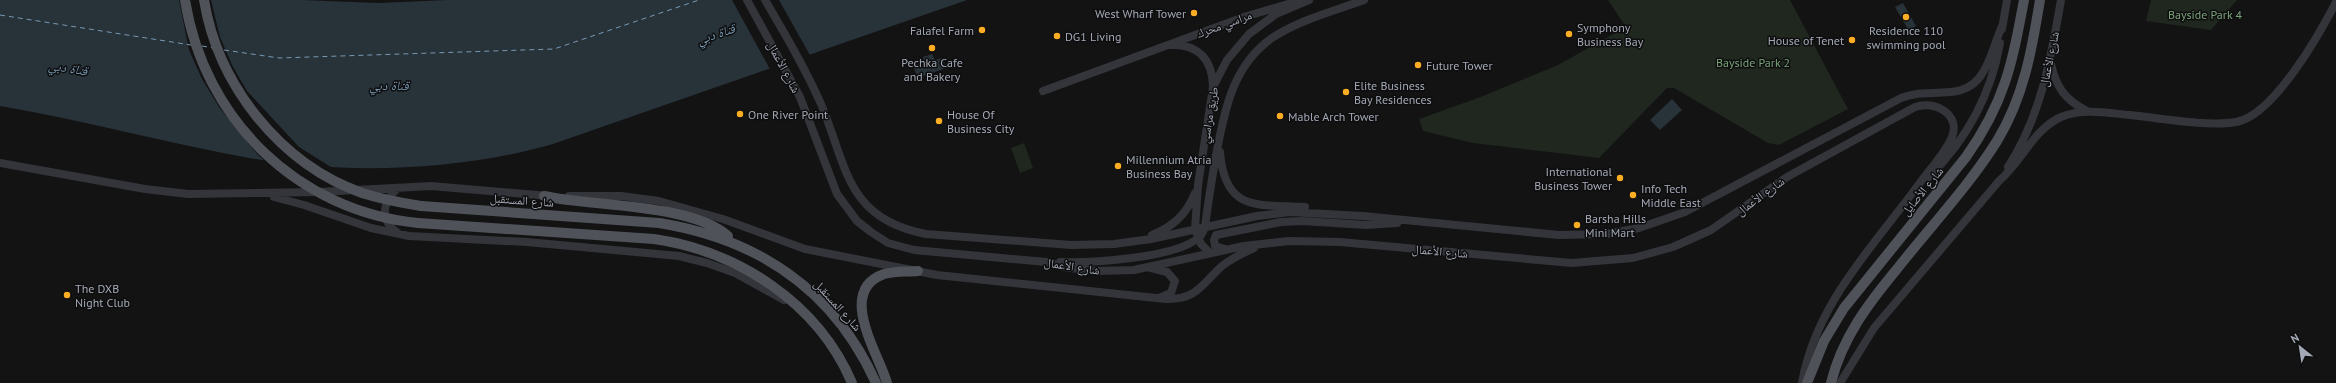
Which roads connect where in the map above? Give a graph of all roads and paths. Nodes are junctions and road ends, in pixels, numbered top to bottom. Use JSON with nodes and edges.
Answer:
{"nodes":[{"id":1,"x":185,"y":0,"type":"edge"},
{"id":2,"x":204,"y":0,"type":"edge"},
{"id":3,"x":748,"y":0,"type":"edge"},
{"id":4,"x":765,"y":0,"type":"edge"},
{"id":5,"x":1308,"y":0,"type":"edge"},
{"id":6,"x":1364,"y":0,"type":"edge"},
{"id":7,"x":2007,"y":0,"type":"edge"},
{"id":8,"x":2024,"y":0,"type":"edge"},
{"id":9,"x":2040,"y":0,"type":"edge"},
{"id":10,"x":2061,"y":0,"type":"edge"},
{"id":11,"x":2336,"y":2,"type":"edge"},
{"id":12,"x":2003,"y":24,"type":"junction"},
{"id":13,"x":1164,"y":46,"type":"junction"},
{"id":14,"x":2050,"y":62,"type":"junction"},
{"id":15,"x":1213,"y":87,"type":"junction"},
{"id":16,"x":1042,"y":91,"type":"dead end"},
{"id":17,"x":2087,"y":111,"type":"junction"},
{"id":18,"x":1219,"y":142,"type":"junction"},
{"id":19,"x":0,"y":163,"type":"edge"},
{"id":20,"x":1999,"y":181,"type":"junction"},
{"id":21,"x":1198,"y":185,"type":"junction"},
{"id":22,"x":398,"y":188,"type":"junction"},
{"id":23,"x":255,"y":194,"type":"junction"},
{"id":24,"x":1911,"y":194,"type":"junction"},
{"id":25,"x":544,"y":196,"type":"junction"},
{"id":26,"x":1363,"y":216,"type":"junction"},
{"id":27,"x":1411,"y":220,"type":"junction"},
{"id":28,"x":1205,"y":226,"type":"junction"},
{"id":29,"x":1196,"y":229,"type":"junction"},
{"id":30,"x":399,"y":234,"type":"junction"},
{"id":31,"x":1198,"y":239,"type":"junction"},
{"id":32,"x":732,"y":241,"type":"junction"},
{"id":33,"x":1272,"y":242,"type":"junction"},
{"id":34,"x":1130,"y":243,"type":"junction"},
{"id":35,"x":1231,"y":249,"type":"junction"},
{"id":36,"x":1210,"y":253,"type":"junction"},
{"id":37,"x":1046,"y":262,"type":"junction"},
{"id":38,"x":1147,"y":267,"type":"junction"},
{"id":39,"x":918,"y":271,"type":"junction"},
{"id":40,"x":1159,"y":298,"type":"junction"},
{"id":41,"x":799,"y":308,"type":"junction"},
{"id":42,"x":852,"y":383,"type":"edge"},
{"id":43,"x":876,"y":383,"type":"edge"},
{"id":44,"x":887,"y":383,"type":"edge"},
{"id":45,"x":1802,"y":383,"type":"edge"},
{"id":46,"x":1807,"y":383,"type":"edge"},
{"id":47,"x":1831,"y":383,"type":"edge"},
{"id":48,"x":1840,"y":383,"type":"edge"}],
"edges":[{"from":1,"to":41,"type":"main road","bridge":true},
{"from":2,"to":32,"type":"main road","name":"شارع المستقبل","bridge":true},
{"from":3,"to":37,"type":"street","name":"شارع الأعمال"},
{"from":4,"to":34,"type":"street","name":"شارع الأعمال"},
{"from":5,"to":13,"type":"street","name":"مراسي محرك"},
{"from":5,"to":15,"type":"street","name":"طريق مراسي"},
{"from":6,"to":18,"type":"street","name":"طريق مراسي"},
{"from":7,"to":12,"type":"street","name":"شارع الأعمال"},
{"from":8,"to":46,"type":"main road","name":"شارع الأصايل"},
{"from":9,"to":47,"type":"main road"},
{"from":10,"to":14,"type":"street","name":"شارع الأعمال"},
{"from":11,"to":17,"type":"street"},
{"from":12,"to":24,"type":"street","name":"شارع الأعمال"},
{"from":12,"to":27,"type":"street","name":"شارع الأعمال"},
{"from":13,"to":15,"type":"street","name":"مراسي محرك"},
{"from":13,"to":16,"type":"street","name":"مراسي محرك"},
{"from":14,"to":17,"type":"street"},
{"from":14,"to":20,"type":"street","name":"شارع الأعمال"},
{"from":15,"to":21,"type":"street","name":"طريق مراسي"},
{"from":17,"to":20,"type":"street"},
{"from":18,"to":26,"type":"street"},
{"from":18,"to":28,"type":"street","name":"طريق مراسي"},
{"from":19,"to":23,"type":"street"},
{"from":20,"to":48,"type":"street"},
{"from":21,"to":29,"type":"street","name":"طريق مراسي"},
{"from":21,"to":34,"type":"street"},
{"from":22,"to":23,"type":"street"},
{"from":22,"to":25,"type":"street"},
{"from":22,"to":30,"type":"street"},
{"from":23,"to":30,"type":"street"},
{"from":24,"to":33,"type":"street","name":"شارع الأعمال"},
{"from":24,"to":45,"type":"street"},
{"from":25,"to":32,"type":"main road"},
{"from":25,"to":39,"type":"street"},
{"from":26,"to":27,"type":"street","name":"شارع الأعمال"},
{"from":26,"to":28,"type":"street","name":"شارع الأعمال"},
{"from":27,"to":35,"type":"street"},
{"from":28,"to":29,"type":"street","name":"شارع الأعمال"},
{"from":28,"to":31,"type":"street","name":"طريق مراسي"},
{"from":29,"to":31,"type":"street","name":"طريق مراسي"},
{"from":29,"to":34,"type":"street","name":"شارع الأعمال"},
{"from":30,"to":41,"type":"street"},
{"from":31,"to":36,"type":"street"},
{"from":31,"to":37,"type":"street"},
{"from":32,"to":43,"type":"main road","name":"شارع المستقبل"},
{"from":33,"to":35,"type":"street","name":"شارع الأعمال"},
{"from":33,"to":40,"type":"street"},
{"from":35,"to":36,"type":"street","name":"شارع الأعمال"},
{"from":36,"to":38,"type":"street","name":"شارع الأعمال"},
{"from":37,"to":38,"type":"street","name":"شارع الأعمال"},
{"from":38,"to":40,"type":"street"},
{"from":39,"to":40,"type":"street"},
{"from":39,"to":44,"type":"main road"},
{"from":41,"to":42,"type":"main road"}]}
